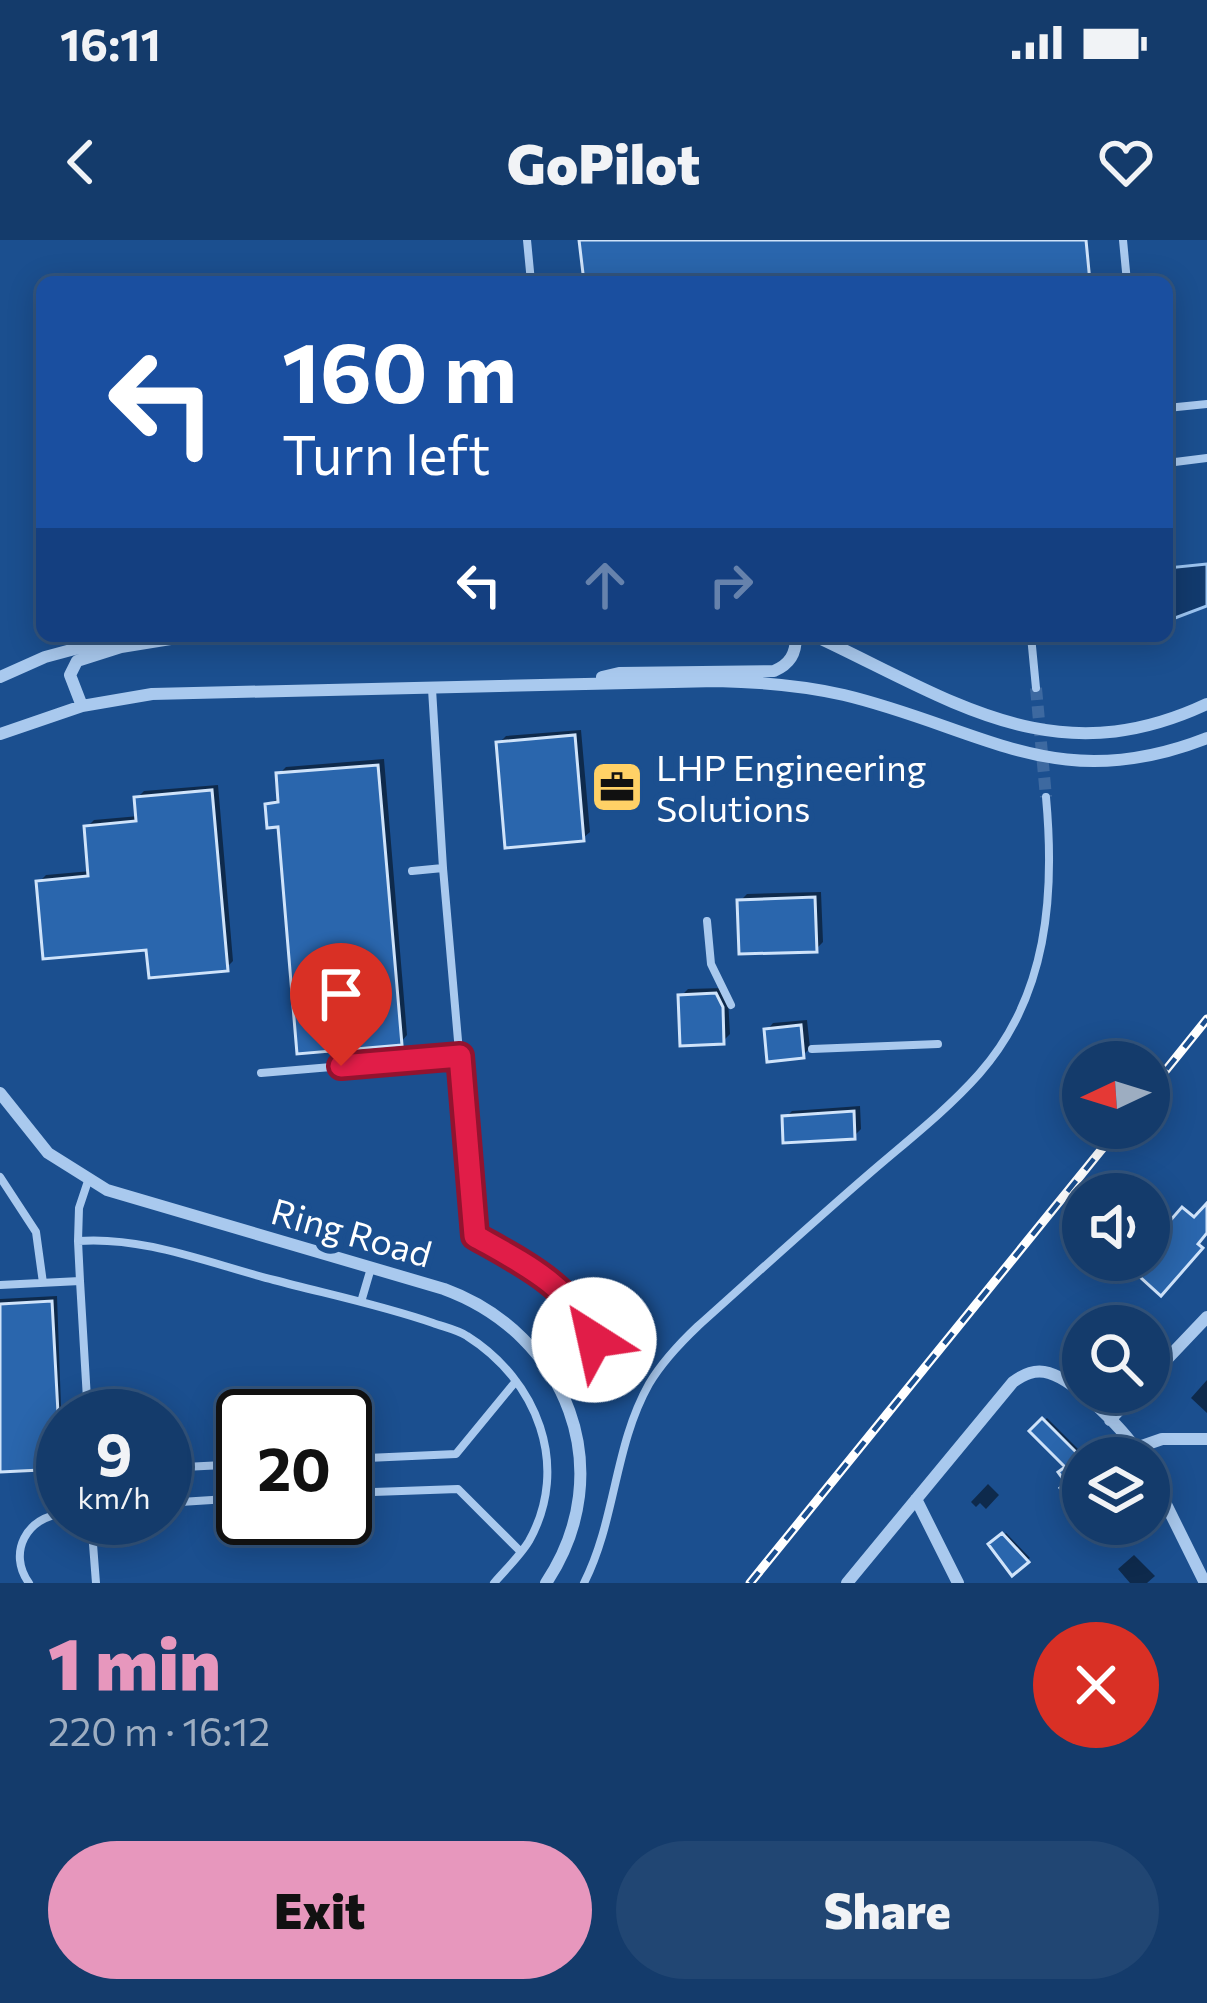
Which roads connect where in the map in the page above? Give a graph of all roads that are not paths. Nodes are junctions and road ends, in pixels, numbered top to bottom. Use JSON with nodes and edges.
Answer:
{"nodes":[{"id":1,"x":527,"y":240,"type":"edge"},
{"id":2,"x":1123,"y":240,"type":"edge"},
{"id":3,"x":530,"y":276,"type":"edge"},
{"id":4,"x":1126,"y":276,"type":"edge"},
{"id":5,"x":1207,"y":404,"type":"edge"},
{"id":6,"x":1173,"y":407,"type":"edge"},
{"id":7,"x":1207,"y":458,"type":"edge"},
{"id":8,"x":1173,"y":462,"type":"edge"},
{"id":9,"x":101,"y":642,"type":"edge"},
{"id":10,"x":152,"y":642,"type":"edge"},
{"id":11,"x":795,"y":642,"type":"edge"},
{"id":12,"x":827,"y":642,"type":"edge"},
{"id":13,"x":1032,"y":642,"type":"edge"},
{"id":14,"x":0,"y":677,"type":"edge"},
{"id":15,"x":571,"y":684,"type":"junction"},
{"id":16,"x":432,"y":687,"type":"junction"},
{"id":17,"x":1036,"y":688,"type":"tunnel mouth"},
{"id":18,"x":1207,"y":704,"type":"edge"},
{"id":19,"x":82,"y":706,"type":"junction"},
{"id":20,"x":0,"y":734,"type":"edge"},
{"id":21,"x":1207,"y":738,"type":"edge"},
{"id":22,"x":1046,"y":796,"type":"tunnel mouth"},
{"id":23,"x":443,"y":868,"type":"junction"},
{"id":24,"x":412,"y":871,"type":"dead end"},
{"id":25,"x":707,"y":921,"type":"dead end"},
{"id":26,"x":731,"y":1006,"type":"dead end"},
{"id":27,"x":938,"y":1044,"type":"dead end"},
{"id":28,"x":812,"y":1049,"type":"dead end"},
{"id":29,"x":460,"y":1056,"type":"junction"},
{"id":30,"x":261,"y":1073,"type":"dead end"},
{"id":31,"x":0,"y":1093,"type":"edge"},
{"id":32,"x":0,"y":1177,"type":"edge"},
{"id":33,"x":88,"y":1180,"type":"junction"},
{"id":34,"x":78,"y":1241,"type":"junction"},
{"id":35,"x":371,"y":1268,"type":"junction"},
{"id":36,"x":80,"y":1281,"type":"junction"},
{"id":37,"x":43,"y":1283,"type":"junction"},
{"id":38,"x":0,"y":1285,"type":"edge"},
{"id":39,"x":361,"y":1302,"type":"junction"},
{"id":40,"x":1207,"y":1317,"type":"edge"},
{"id":41,"x":1170,"y":1356,"type":"edge"},
{"id":42,"x":556,"y":1381,"type":"junction"},
{"id":43,"x":516,"y":1382,"type":"junction"},
{"id":44,"x":86,"y":1389,"type":"edge"},
{"id":45,"x":1116,"y":1413,"type":"edge"},
{"id":46,"x":1110,"y":1420,"type":"junction"},
{"id":47,"x":1125,"y":1437,"type":"edge"},
{"id":48,"x":1170,"y":1439,"type":"edge"},
{"id":49,"x":1207,"y":1439,"type":"edge"},
{"id":50,"x":372,"y":1458,"type":"edge"},
{"id":51,"x":372,"y":1492,"type":"edge"},
{"id":52,"x":916,"y":1498,"type":"junction"},
{"id":53,"x":1170,"y":1512,"type":"edge"},
{"id":54,"x":36,"y":1523,"type":"edge"},
{"id":55,"x":93,"y":1545,"type":"edge"},
{"id":56,"x":520,"y":1551,"type":"junction"},
{"id":57,"x":29,"y":1583,"type":"edge"},
{"id":58,"x":96,"y":1583,"type":"edge"},
{"id":59,"x":494,"y":1583,"type":"edge"},
{"id":60,"x":546,"y":1583,"type":"edge"},
{"id":61,"x":584,"y":1583,"type":"edge"},
{"id":62,"x":847,"y":1583,"type":"edge"},
{"id":63,"x":958,"y":1583,"type":"edge"},
{"id":64,"x":1205,"y":1583,"type":"edge"}],
"edges":[{"from":1,"to":3,"type":"lane"},
{"from":2,"to":4,"type":"lane"},
{"from":5,"to":6,"type":"lane"},
{"from":7,"to":8,"type":"lane"},
{"from":9,"to":14,"type":"street"},
{"from":10,"to":19,"type":"street"},
{"from":11,"to":15,"type":"street"},
{"from":12,"to":18,"type":"street"},
{"from":13,"to":17,"type":"lane"},
{"from":15,"to":16,"type":"street"},
{"from":15,"to":21,"type":"street"},
{"from":16,"to":19,"type":"street"},
{"from":16,"to":23,"type":"lane"},
{"from":19,"to":20,"type":"street"},
{"from":22,"to":61,"type":"lane"},
{"from":23,"to":24,"type":"lane"},
{"from":23,"to":29,"type":"lane"},
{"from":25,"to":26,"type":"lane"},
{"from":27,"to":28,"type":"lane"},
{"from":29,"to":30,"type":"lane"},
{"from":29,"to":42,"type":"lane"},
{"from":31,"to":33,"type":"street","name":"Ring Road"},
{"from":32,"to":37,"type":"lane"},
{"from":33,"to":34,"type":"lane"},
{"from":33,"to":35,"type":"street","name":"Ring Road"},
{"from":34,"to":36,"type":"lane"},
{"from":34,"to":39,"type":"lane"},
{"from":35,"to":39,"type":"lane"},
{"from":35,"to":42,"type":"street","name":"Ring Road"},
{"from":36,"to":37,"type":"lane"},
{"from":36,"to":44,"type":"lane"},
{"from":37,"to":38,"type":"lane"},
{"from":39,"to":43,"type":"lane"},
{"from":40,"to":41,"type":"street"},
{"from":42,"to":60,"type":"street","name":"Ring Road"},
{"from":43,"to":50,"type":"lane"},
{"from":43,"to":56,"type":"lane"},
{"from":45,"to":46,"type":"street"},
{"from":46,"to":47,"type":"street"},
{"from":46,"to":52,"type":"street"},
{"from":48,"to":49,"type":"street"},
{"from":51,"to":56,"type":"lane"},
{"from":52,"to":62,"type":"street"},
{"from":52,"to":63,"type":"street"},
{"from":53,"to":64,"type":"street"},
{"from":54,"to":57,"type":"lane"},
{"from":55,"to":58,"type":"lane"},
{"from":56,"to":59,"type":"lane"}]}
